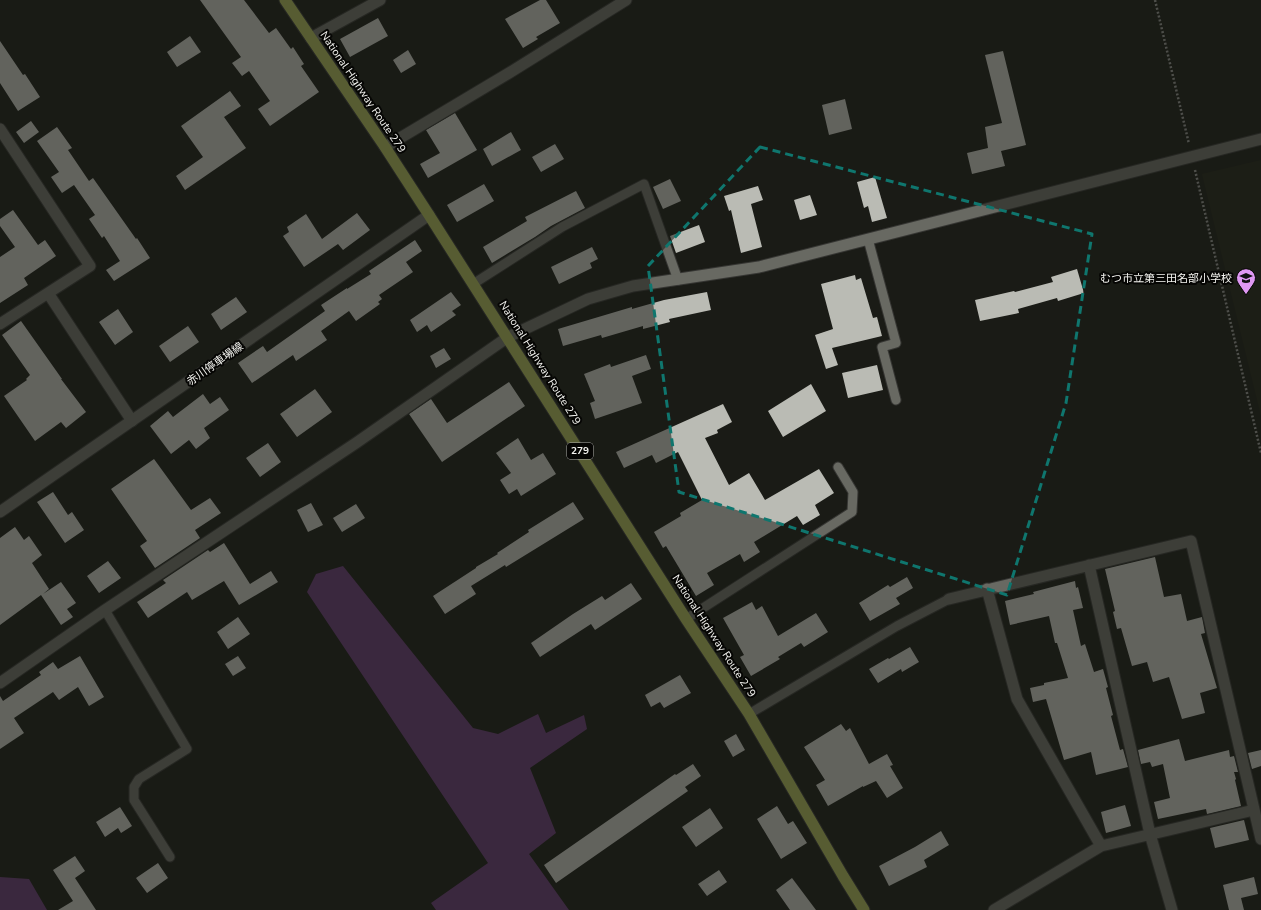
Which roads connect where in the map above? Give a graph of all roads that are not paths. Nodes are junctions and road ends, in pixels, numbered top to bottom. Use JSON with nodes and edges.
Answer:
{"nodes":[{"id":1,"x":285,"y":0,"type":"edge"},
{"id":2,"x":380,"y":0,"type":"edge"},
{"id":3,"x":626,"y":0,"type":"edge"},
{"id":4,"x":311,"y":38,"type":"junction"},
{"id":5,"x":0,"y":129,"type":"edge"},
{"id":6,"x":1261,"y":139,"type":"edge"},
{"id":7,"x":385,"y":147,"type":"junction"},
{"id":8,"x":430,"y":215,"type":"junction"},
{"id":9,"x":868,"y":239,"type":"junction"},
{"id":10,"x":678,"y":280,"type":"junction"},
{"id":11,"x":474,"y":284,"type":"junction"},
{"id":12,"x":48,"y":293,"type":"junction"},
{"id":13,"x":0,"y":324,"type":"edge"},
{"id":14,"x":508,"y":337,"type":"junction"},
{"id":15,"x":896,"y":400,"type":"dead end"},
{"id":16,"x":132,"y":421,"type":"junction"},
{"id":17,"x":838,"y":467,"type":"dead end"},
{"id":18,"x":0,"y":512,"type":"edge"},
{"id":19,"x":1089,"y":565,"type":"junction"},
{"id":20,"x":987,"y":589,"type":"junction"},
{"id":21,"x":949,"y":599,"type":"joint"},
{"id":22,"x":105,"y":610,"type":"junction"},
{"id":23,"x":686,"y":619,"type":"junction"},
{"id":24,"x":0,"y":683,"type":"edge"},
{"id":25,"x":749,"y":714,"type":"junction"},
{"id":26,"x":1254,"y":810,"type":"junction"},
{"id":27,"x":1150,"y":834,"type":"junction"},
{"id":28,"x":1261,"y":838,"type":"edge"},
{"id":29,"x":1101,"y":846,"type":"junction"},
{"id":30,"x":170,"y":857,"type":"dead end"},
{"id":31,"x":864,"y":910,"type":"edge"},
{"id":32,"x":994,"y":910,"type":"edge"},
{"id":33,"x":1172,"y":910,"type":"edge"}],
"edges":[{"from":1,"to":4,"type":"highway","name":"National Highway Route 279","number":"279"},
{"from":2,"to":4,"type":"street"},
{"from":3,"to":7,"type":"street"},
{"from":4,"to":7,"type":"highway","name":"National Highway Route 279","number":"279"},
{"from":5,"to":12,"type":"street"},
{"from":6,"to":9,"type":"street"},
{"from":7,"to":8,"type":"highway","name":"National Highway Route 279","number":"279"},
{"from":8,"to":11,"type":"highway","name":"National Highway Route 279","number":"279"},
{"from":8,"to":16,"type":"street","name":"赤川停車場線"},
{"from":9,"to":10,"type":"street"},
{"from":9,"to":15,"type":"lane"},
{"from":10,"to":11,"type":"lane"},
{"from":10,"to":14,"type":"street"},
{"from":11,"to":14,"type":"highway","name":"National Highway Route 279","number":"279"},
{"from":12,"to":13,"type":"street"},
{"from":12,"to":16,"type":"street"},
{"from":14,"to":22,"type":"street"},
{"from":14,"to":23,"type":"highway","name":"National Highway Route 279","number":"279"},
{"from":16,"to":18,"type":"street","name":"赤川停車場線"},
{"from":17,"to":23,"type":"lane"},
{"from":19,"to":20,"type":"street"},
{"from":19,"to":26,"type":"street"},
{"from":19,"to":27,"type":"street"},
{"from":20,"to":21,"type":"street"},
{"from":20,"to":29,"type":"street"},
{"from":21,"to":25,"type":"lane"},
{"from":22,"to":24,"type":"street"},
{"from":22,"to":30,"type":"lane"},
{"from":23,"to":25,"type":"highway","name":"National Highway Route 279","number":"279"},
{"from":25,"to":31,"type":"highway","name":"National Highway Route 279","number":"279"},
{"from":26,"to":27,"type":"street"},
{"from":26,"to":28,"type":"street"},
{"from":27,"to":29,"type":"street"},
{"from":27,"to":33,"type":"street"},
{"from":29,"to":32,"type":"street"}]}
